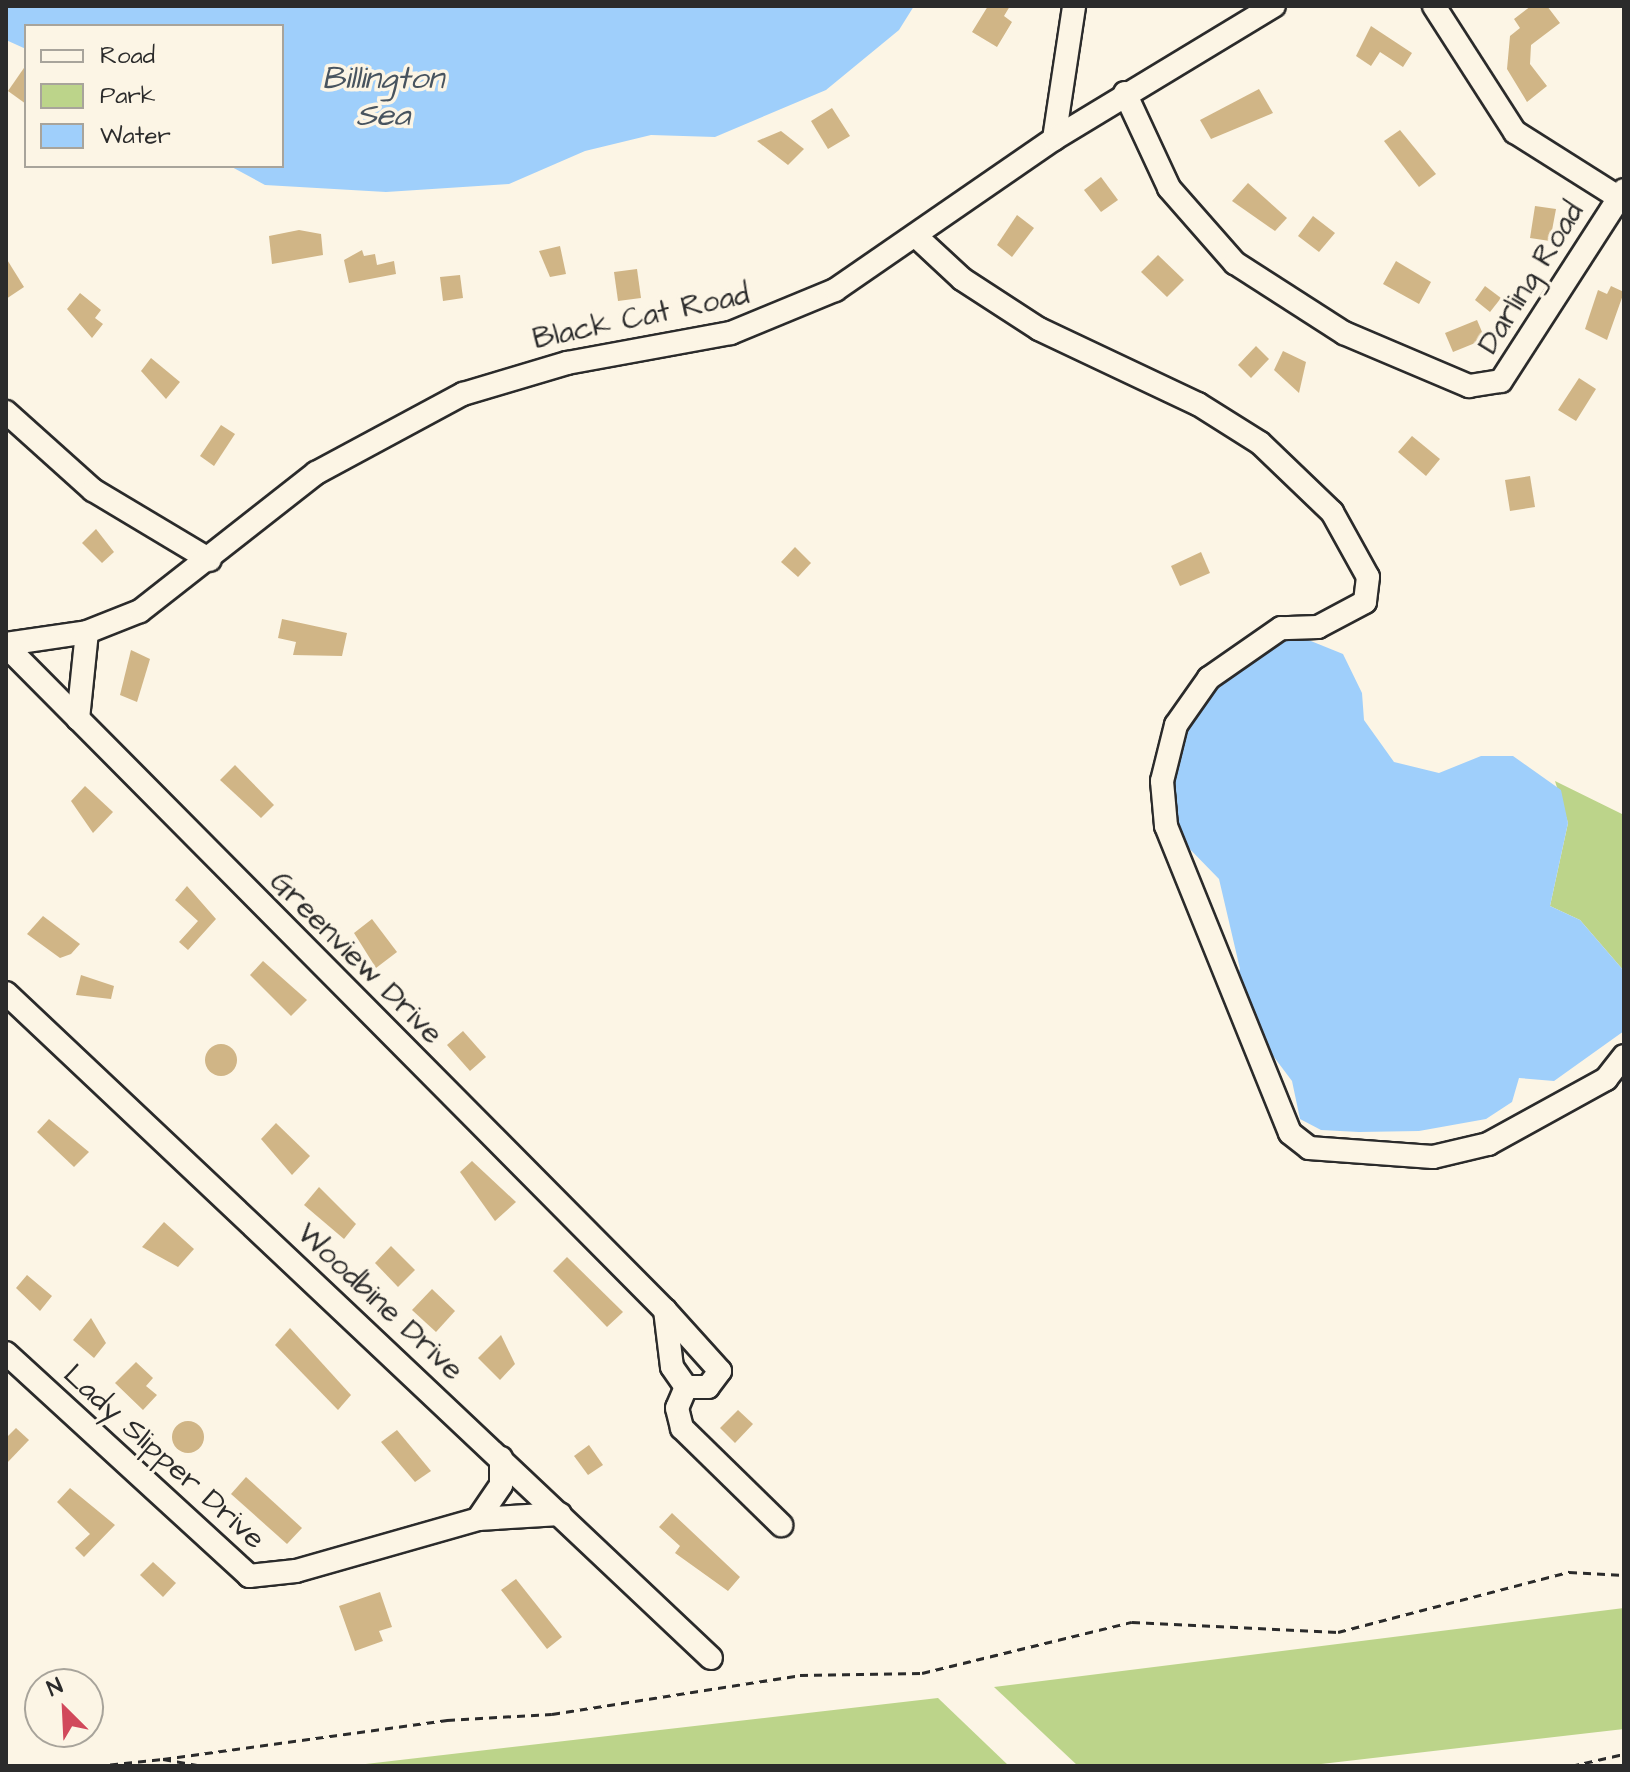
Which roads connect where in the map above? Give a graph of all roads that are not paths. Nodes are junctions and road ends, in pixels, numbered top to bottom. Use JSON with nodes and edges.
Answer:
{"nodes":[{"id":1,"x":1074,"y":6,"type":"edge"},
{"id":2,"x":1274,"y":6,"type":"edge"},
{"id":3,"x":1434,"y":6,"type":"edge"},
{"id":4,"x":1125,"y":93,"type":"junction"},
{"id":5,"x":1054,"y":139,"type":"junction"},
{"id":6,"x":1621,"y":194,"type":"edge"},
{"id":7,"x":919,"y":239,"type":"junction"},
{"id":8,"x":6,"y":412,"type":"edge"},
{"id":9,"x":210,"y":560,"type":"junction"},
{"id":10,"x":87,"y":632,"type":"junction"},
{"id":11,"x":6,"y":645,"type":"edge"},
{"id":12,"x":78,"y":719,"type":"junction"},
{"id":13,"x":6,"y":993,"type":"edge"},
{"id":14,"x":1624,"y":1056,"type":"edge"},
{"id":15,"x":665,"y":1310,"type":"junction"},
{"id":16,"x":8,"y":1359,"type":"edge"},
{"id":17,"x":686,"y":1387,"type":"junction"},
{"id":18,"x":501,"y":1458,"type":"junction"},
{"id":19,"x":560,"y":1514,"type":"junction"},
{"id":20,"x":478,"y":1519,"type":"junction"},
{"id":21,"x":781,"y":1525,"type":"dead end"},
{"id":22,"x":711,"y":1658,"type":"dead end"}],
"edges":[{"from":1,"to":5,"type":"street"},
{"from":2,"to":4,"type":"street","name":"Black Cat Road"},
{"from":3,"to":6,"type":"street"},
{"from":4,"to":5,"type":"street","name":"Black Cat Road"},
{"from":4,"to":6,"type":"street","name":"Darling Road"},
{"from":5,"to":7,"type":"street","name":"Black Cat Road"},
{"from":7,"to":9,"type":"street","name":"Black Cat Road"},
{"from":7,"to":14,"type":"street"},
{"from":8,"to":9,"type":"street"},
{"from":9,"to":10,"type":"street","name":"Black Cat Road"},
{"from":10,"to":11,"type":"street","name":"Black Cat Road"},
{"from":10,"to":12,"type":"street"},
{"from":11,"to":12,"type":"street","name":"Greenview Drive"},
{"from":12,"to":15,"type":"street","name":"Greenview Drive"},
{"from":13,"to":18,"type":"street","name":"Woodbine Drive"},
{"from":15,"to":17,"type":"street"},
{"from":15,"to":17,"type":"street","name":"Greenview Drive"},
{"from":16,"to":20,"type":"street","name":"Lady Slipper Drive"},
{"from":17,"to":21,"type":"street"},
{"from":18,"to":19,"type":"street","name":"Woodbine Drive"},
{"from":18,"to":20,"type":"street"},
{"from":19,"to":20,"type":"street","name":"Lady Slipper Drive"},
{"from":19,"to":22,"type":"street","name":"Woodbine Drive"}]}
